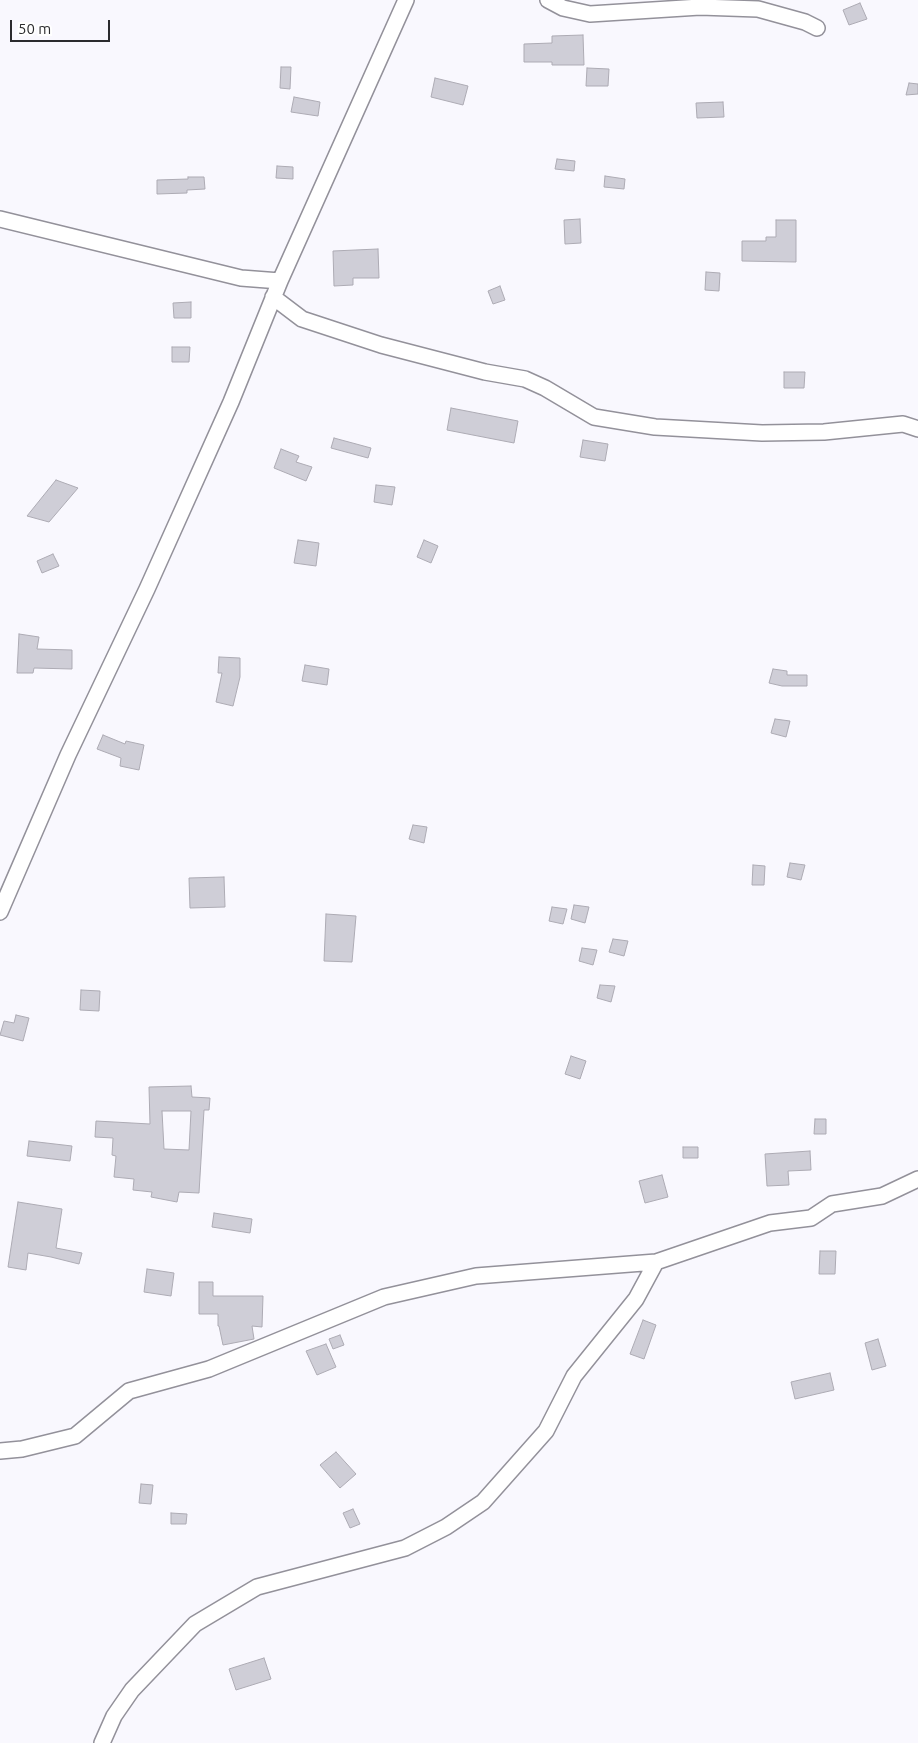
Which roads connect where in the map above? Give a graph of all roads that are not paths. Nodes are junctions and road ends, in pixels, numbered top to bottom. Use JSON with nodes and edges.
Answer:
{"nodes":[{"id":1,"x":406,"y":0,"type":"edge"},
{"id":2,"x":548,"y":0,"type":"edge"},
{"id":3,"x":817,"y":28,"type":"dead end"},
{"id":4,"x":0,"y":219,"type":"edge"},
{"id":5,"x":280,"y":281,"type":"junction"},
{"id":6,"x":273,"y":298,"type":"junction"},
{"id":7,"x":918,"y":429,"type":"edge"},
{"id":8,"x":0,"y":912,"type":"edge"},
{"id":9,"x":918,"y":1179,"type":"edge"},
{"id":10,"x":656,"y":1262,"type":"junction"},
{"id":11,"x":0,"y":1451,"type":"edge"},
{"id":12,"x":102,"y":1743,"type":"edge"}],
"edges":[{"from":1,"to":5,"type":"street"},
{"from":2,"to":3,"type":"street"},
{"from":4,"to":5,"type":"street"},
{"from":5,"to":6,"type":"street"},
{"from":6,"to":7,"type":"street"},
{"from":6,"to":8,"type":"street"},
{"from":9,"to":10,"type":"street"},
{"from":10,"to":11,"type":"street"},
{"from":10,"to":12,"type":"street"}]}
